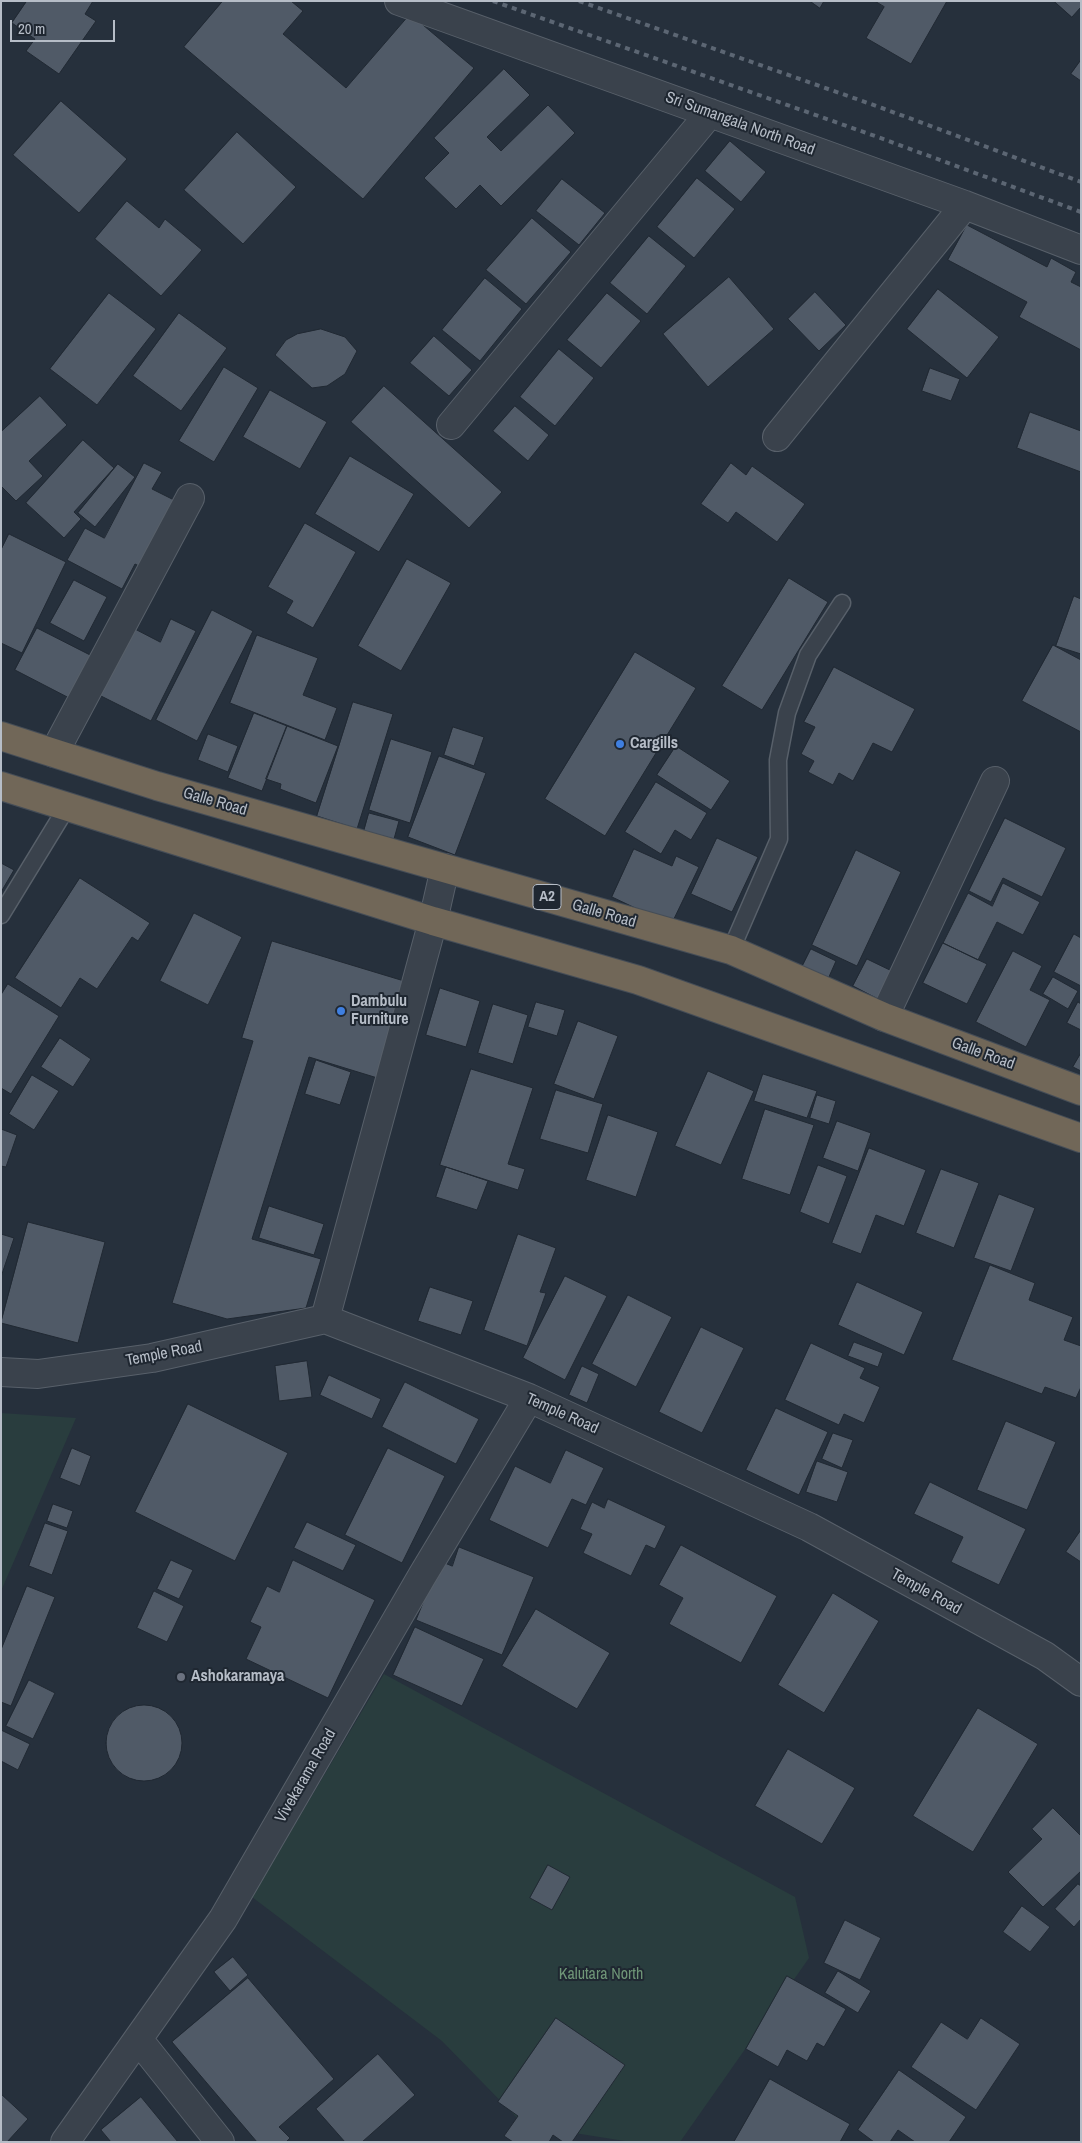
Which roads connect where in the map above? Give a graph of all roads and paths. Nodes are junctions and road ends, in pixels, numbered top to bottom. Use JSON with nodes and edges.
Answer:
{"nodes":[{"id":1,"x":399,"y":1,"type":"edge"},
{"id":2,"x":710,"y":113,"type":"junction"},
{"id":3,"x":965,"y":205,"type":"junction"},
{"id":4,"x":1081,"y":250,"type":"edge"},
{"id":5,"x":451,"y":425,"type":"dead end"},
{"id":6,"x":777,"y":437,"type":"dead end"},
{"id":7,"x":190,"y":498,"type":"dead end"},
{"id":8,"x":842,"y":603,"type":"dead end"},
{"id":9,"x":1,"y":736,"type":"edge"},
{"id":10,"x":54,"y":754,"type":"junction"},
{"id":11,"x":995,"y":781,"type":"dead end"},
{"id":12,"x":1,"y":786,"type":"edge"},
{"id":13,"x":67,"y":807,"type":"junction"},
{"id":14,"x":445,"y":868,"type":"junction"},
{"id":15,"x":1,"y":915,"type":"edge"},
{"id":16,"x":434,"y":921,"type":"junction"},
{"id":17,"x":731,"y":950,"type":"junction"},
{"id":18,"x":884,"y":1017,"type":"junction"},
{"id":19,"x":1081,"y":1091,"type":"edge"},
{"id":20,"x":1081,"y":1138,"type":"edge"},
{"id":21,"x":325,"y":1319,"type":"junction"},
{"id":22,"x":1,"y":1372,"type":"edge"},
{"id":23,"x":529,"y":1398,"type":"junction"},
{"id":24,"x":1081,"y":1682,"type":"edge"},
{"id":25,"x":138,"y":2039,"type":"junction"},
{"id":26,"x":65,"y":2142,"type":"edge"},
{"id":27,"x":220,"y":2142,"type":"edge"}],
"edges":[{"from":1,"to":2,"type":"street","name":"Sri Sumangala North Road"},
{"from":2,"to":3,"type":"street","name":"Sri Sumangala North Road"},
{"from":2,"to":5,"type":"street"},
{"from":3,"to":4,"type":"street","name":"Sri Sumangala North Road"},
{"from":3,"to":6,"type":"street"},
{"from":7,"to":10,"type":"street"},
{"from":8,"to":17,"type":"lane"},
{"from":9,"to":10,"type":"highway","name":"Galle Road","number":"A2"},
{"from":10,"to":14,"type":"highway","name":"Galle Road","number":"A2"},
{"from":11,"to":18,"type":"street"},
{"from":12,"to":13,"type":"highway"},
{"from":13,"to":15,"type":"lane"},
{"from":13,"to":16,"type":"highway"},
{"from":14,"to":16,"type":"street"},
{"from":14,"to":17,"type":"highway","name":"Galle Road","number":"A2"},
{"from":16,"to":20,"type":"highway"},
{"from":16,"to":21,"type":"street"},
{"from":17,"to":18,"type":"highway","name":"Galle Road","number":"A2"},
{"from":18,"to":19,"type":"highway","name":"Galle Road","number":"A2"},
{"from":21,"to":22,"type":"street","name":"Temple Road"},
{"from":21,"to":23,"type":"street","name":"Temple Road"},
{"from":23,"to":24,"type":"street","name":"Temple Road"},
{"from":23,"to":25,"type":"street","name":"Vivekarama Road"},
{"from":25,"to":26,"type":"street","name":"Vivekarama Road"},
{"from":25,"to":27,"type":"street"}]}
